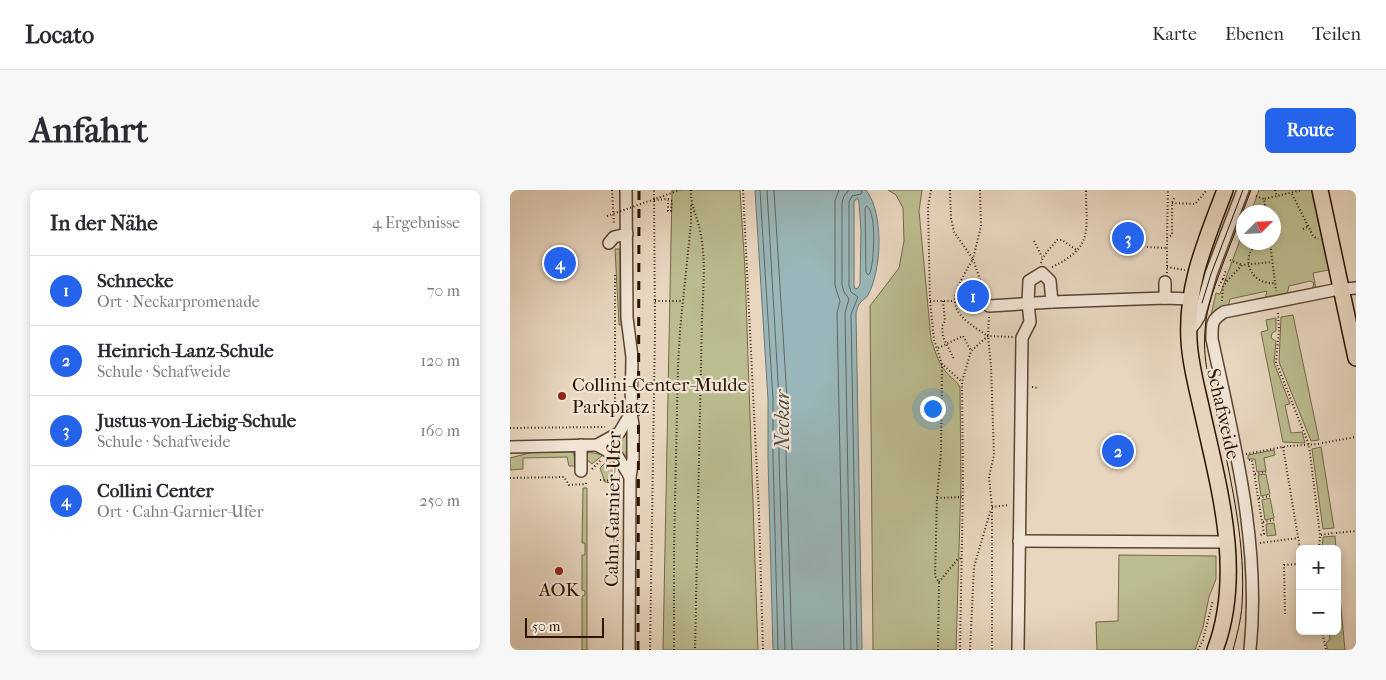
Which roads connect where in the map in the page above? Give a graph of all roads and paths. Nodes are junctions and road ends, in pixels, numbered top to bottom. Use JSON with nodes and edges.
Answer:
{"nodes":[{"id":1,"x":612,"y":190,"type":"edge"},
{"id":2,"x":654,"y":190,"type":"edge"},
{"id":3,"x":680,"y":190,"type":"edge"},
{"id":4,"x":691,"y":190,"type":"edge"},
{"id":5,"x":743,"y":190,"type":"edge"},
{"id":6,"x":931,"y":190,"type":"edge"},
{"id":7,"x":950,"y":190,"type":"edge"},
{"id":8,"x":980,"y":190,"type":"edge"},
{"id":9,"x":1086,"y":190,"type":"edge"},
{"id":10,"x":1168,"y":190,"type":"edge"},
{"id":11,"x":1207,"y":190,"type":"edge"},
{"id":12,"x":1225,"y":190,"type":"edge"},
{"id":13,"x":1243,"y":190,"type":"edge"},
{"id":14,"x":1275,"y":190,"type":"edge"},
{"id":15,"x":1302,"y":190,"type":"edge"},
{"id":16,"x":1320,"y":190,"type":"edge"},
{"id":17,"x":628,"y":192,"type":"edge"},
{"id":18,"x":1292,"y":194,"type":"junction"},
{"id":19,"x":666,"y":195,"type":"junction"},
{"id":20,"x":1175,"y":196,"type":"dead end"},
{"id":21,"x":1256,"y":196,"type":"dead end"},
{"id":22,"x":1277,"y":197,"type":"junction"},
{"id":23,"x":690,"y":199,"type":"junction"},
{"id":24,"x":1264,"y":199,"type":"junction"},
{"id":25,"x":654,"y":200,"type":"junction"},
{"id":26,"x":1172,"y":203,"type":"junction"},
{"id":27,"x":1265,"y":205,"type":"edge"},
{"id":28,"x":613,"y":209,"type":"junction"},
{"id":29,"x":607,"y":211,"type":"dead end"},
{"id":30,"x":607,"y":216,"type":"dead end"},
{"id":31,"x":1309,"y":226,"type":"junction"},
{"id":32,"x":1303,"y":229,"type":"dead end"},
{"id":33,"x":626,"y":234,"type":"junction"},
{"id":34,"x":1167,"y":238,"type":"junction"},
{"id":35,"x":612,"y":240,"type":"joint"},
{"id":36,"x":1034,"y":241,"type":"dead end"},
{"id":37,"x":1322,"y":241,"type":"dead end"},
{"id":38,"x":1147,"y":247,"type":"dead end"},
{"id":39,"x":1168,"y":248,"type":"junction"},
{"id":40,"x":1251,"y":250,"type":"edge"},
{"id":41,"x":1271,"y":250,"type":"edge"},
{"id":42,"x":1078,"y":251,"type":"junction"},
{"id":43,"x":1042,"y":257,"type":"junction"},
{"id":44,"x":974,"y":259,"type":"junction"},
{"id":45,"x":1230,"y":260,"type":"dead end"},
{"id":46,"x":1272,"y":262,"type":"junction"},
{"id":47,"x":1248,"y":264,"type":"junction"},
{"id":48,"x":1242,"y":265,"type":"junction"},
{"id":49,"x":1226,"y":270,"type":"dead end"},
{"id":50,"x":615,"y":273,"type":"dead end"},
{"id":51,"x":1042,"y":273,"type":"junction"},
{"id":52,"x":1223,"y":279,"type":"dead end"},
{"id":53,"x":1165,"y":282,"type":"joint"},
{"id":54,"x":1274,"y":283,"type":"junction"},
{"id":55,"x":1349,"y":289,"type":"edge"},
{"id":56,"x":1165,"y":298,"type":"junction"},
{"id":57,"x":1185,"y":299,"type":"junction"},
{"id":58,"x":954,"y":300,"type":"junction"},
{"id":59,"x":654,"y":301,"type":"junction"},
{"id":60,"x":682,"y":301,"type":"junction"},
{"id":61,"x":930,"y":301,"type":"junction"},
{"id":62,"x":943,"y":301,"type":"junction"},
{"id":63,"x":1278,"y":301,"type":"junction"},
{"id":64,"x":1052,"y":302,"type":"junction"},
{"id":65,"x":1028,"y":303,"type":"junction"},
{"id":66,"x":989,"y":306,"type":"junction"},
{"id":67,"x":1224,"y":312,"type":"junction"},
{"id":68,"x":1189,"y":331,"type":"junction"},
{"id":69,"x":988,"y":336,"type":"junction"},
{"id":70,"x":1022,"y":338,"type":"junction"},
{"id":71,"x":946,"y":343,"type":"junction"},
{"id":72,"x":937,"y":349,"type":"junction"},
{"id":73,"x":971,"y":351,"type":"junction"},
{"id":74,"x":1356,"y":358,"type":"edge"},
{"id":75,"x":954,"y":359,"type":"dead end"},
{"id":76,"x":942,"y":364,"type":"junction"},
{"id":77,"x":962,"y":382,"type":"junction"},
{"id":78,"x":631,"y":413,"type":"junction"},
{"id":79,"x":615,"y":418,"type":"dead end"},
{"id":80,"x":606,"y":427,"type":"dead end"},
{"id":81,"x":510,"y":428,"type":"edge"},
{"id":82,"x":1356,"y":437,"type":"edge"},
{"id":83,"x":581,"y":446,"type":"junction"},
{"id":84,"x":597,"y":446,"type":"junction"},
{"id":85,"x":1309,"y":446,"type":"junction"},
{"id":86,"x":1283,"y":447,"type":"junction"},
{"id":87,"x":513,"y":448,"type":"edge"},
{"id":88,"x":1266,"y":472,"type":"dead end"},
{"id":89,"x":585,"y":473,"type":"joint"},
{"id":90,"x":1255,"y":474,"type":"junction"},
{"id":91,"x":630,"y":476,"type":"junction"},
{"id":92,"x":510,"y":478,"type":"edge"},
{"id":93,"x":600,"y":480,"type":"dead end"},
{"id":94,"x":1270,"y":496,"type":"dead end"},
{"id":95,"x":963,"y":497,"type":"junction"},
{"id":96,"x":937,"y":498,"type":"junction"},
{"id":97,"x":1259,"y":498,"type":"junction"},
{"id":98,"x":1020,"y":505,"type":"junction"},
{"id":99,"x":992,"y":507,"type":"junction"},
{"id":100,"x":1274,"y":520,"type":"dead end"},
{"id":101,"x":1263,"y":522,"type":"junction"},
{"id":102,"x":1356,"y":531,"type":"edge"},
{"id":103,"x":1320,"y":535,"type":"junction"},
{"id":104,"x":1299,"y":538,"type":"junction"},
{"id":105,"x":1019,"y":541,"type":"junction"},
{"id":106,"x":1250,"y":541,"type":"junction"},
{"id":107,"x":1226,"y":542,"type":"junction"},
{"id":108,"x":1300,"y":545,"type":"edge"},
{"id":109,"x":1319,"y":545,"type":"edge"},
{"id":110,"x":961,"y":558,"type":"junction"},
{"id":111,"x":1296,"y":564,"type":"edge"},
{"id":112,"x":618,"y":580,"type":"dead end"},
{"id":113,"x":939,"y":582,"type":"junction"},
{"id":114,"x":1221,"y":599,"type":"junction"},
{"id":115,"x":1285,"y":614,"type":"dead end"},
{"id":116,"x":1323,"y":635,"type":"edge"},
{"id":117,"x":1018,"y":645,"type":"edge"},
{"id":118,"x":628,"y":650,"type":"edge"},
{"id":119,"x":650,"y":650,"type":"edge"},
{"id":120,"x":674,"y":650,"type":"edge"},
{"id":121,"x":695,"y":650,"type":"edge"},
{"id":122,"x":763,"y":650,"type":"edge"},
{"id":123,"x":938,"y":650,"type":"edge"},
{"id":124,"x":960,"y":650,"type":"edge"},
{"id":125,"x":970,"y":650,"type":"edge"},
{"id":126,"x":992,"y":650,"type":"edge"},
{"id":127,"x":1198,"y":650,"type":"edge"},
{"id":128,"x":1205,"y":650,"type":"edge"},
{"id":129,"x":1215,"y":650,"type":"edge"},
{"id":130,"x":1250,"y":650,"type":"edge"},
{"id":131,"x":1326,"y":650,"type":"edge"}],
"edges":[{"from":1,"to":28,"type":"path"},
{"from":2,"to":25,"type":"path"},
{"from":3,"to":19,"type":"path","bridge":true},
{"from":4,"to":23,"type":"path"},
{"from":5,"to":122,"type":"path"},
{"from":6,"to":61,"type":"path"},
{"from":7,"to":44,"type":"path"},
{"from":8,"to":44,"type":"path"},
{"from":9,"to":42,"type":"path"},
{"from":10,"to":34,"type":"path"},
{"from":11,"to":26,"type":"path"},
{"from":12,"to":57,"type":"main road","name":"Schafweide"},
{"from":13,"to":68,"type":"street"},
{"from":14,"to":22,"type":"path"},
{"from":15,"to":18,"type":"path"},
{"from":16,"to":55,"type":"main road"},
{"from":17,"to":33,"type":"street","name":"Cahn-Garnier-Ufer"},
{"from":18,"to":22,"type":"path"},
{"from":18,"to":31,"type":"path"},
{"from":19,"to":25,"type":"path"},
{"from":19,"to":30,"type":"path","bridge":true},
{"from":20,"to":26,"type":"path"},
{"from":21,"to":24,"type":"path"},
{"from":22,"to":24,"type":"path"},
{"from":23,"to":60,"type":"path"},
{"from":23,"to":121,"type":"path"},
{"from":24,"to":27,"type":"path"},
{"from":25,"to":59,"type":"path"},
{"from":26,"to":34,"type":"path"},
{"from":28,"to":29,"type":"path"},
{"from":28,"to":35,"type":"path"},
{"from":31,"to":32,"type":"path"},
{"from":31,"to":37,"type":"path"},
{"from":33,"to":35,"type":"street"},
{"from":33,"to":78,"type":"street","name":"Cahn-Garnier-Ufer"},
{"from":34,"to":39,"type":"path"},
{"from":36,"to":43,"type":"path"},
{"from":38,"to":39,"type":"path"},
{"from":39,"to":53,"type":"path"},
{"from":40,"to":47,"type":"path"},
{"from":41,"to":46,"type":"path"},
{"from":42,"to":43,"type":"path"},
{"from":42,"to":51,"type":"path"},
{"from":43,"to":51,"type":"path"},
{"from":44,"to":58,"type":"path"},
{"from":44,"to":66,"type":"path"},
{"from":45,"to":48,"type":"path"},
{"from":46,"to":47,"type":"path"},
{"from":46,"to":54,"type":"path"},
{"from":47,"to":48,"type":"path"},
{"from":47,"to":54,"type":"path"},
{"from":48,"to":67,"type":"path"},
{"from":49,"to":52,"type":"path"},
{"from":50,"to":79,"type":"path"},
{"from":51,"to":64,"type":"street"},
{"from":51,"to":65,"type":"street"},
{"from":53,"to":56,"type":"street"},
{"from":54,"to":63,"type":"path"},
{"from":55,"to":63,"type":"street"},
{"from":55,"to":74,"type":"main road"},
{"from":56,"to":57,"type":"street"},
{"from":56,"to":64,"type":"street"},
{"from":57,"to":68,"type":"main road","name":"Schafweide"},
{"from":58,"to":62,"type":"path"},
{"from":58,"to":69,"type":"path"},
{"from":59,"to":60,"type":"path"},
{"from":59,"to":119,"type":"path"},
{"from":60,"to":120,"type":"path"},
{"from":61,"to":62,"type":"path"},
{"from":61,"to":72,"type":"path"},
{"from":62,"to":71,"type":"path"},
{"from":63,"to":67,"type":"street"},
{"from":63,"to":85,"type":"path"},
{"from":64,"to":65,"type":"street"},
{"from":65,"to":66,"type":"street"},
{"from":65,"to":70,"type":"street"},
{"from":66,"to":69,"type":"path"},
{"from":67,"to":106,"type":"street","name":"Schafweide"},
{"from":68,"to":107,"type":"main road","name":"Schafweide"},
{"from":69,"to":70,"type":"path"},
{"from":69,"to":73,"type":"path"},
{"from":69,"to":99,"type":"path"},
{"from":70,"to":98,"type":"street"},
{"from":71,"to":72,"type":"path"},
{"from":71,"to":73,"type":"path"},
{"from":71,"to":75,"type":"path"},
{"from":72,"to":76,"type":"path"},
{"from":73,"to":77,"type":"path"},
{"from":76,"to":77,"type":"path"},
{"from":76,"to":96,"type":"path"},
{"from":77,"to":95,"type":"path"},
{"from":78,"to":84,"type":"street"},
{"from":78,"to":91,"type":"street","name":"Cahn-Garnier-Ufer"},
{"from":80,"to":81,"type":"path"},
{"from":82,"to":85,"type":"path"},
{"from":83,"to":84,"type":"street"},
{"from":83,"to":87,"type":"street"},
{"from":83,"to":89,"type":"street"},
{"from":84,"to":91,"type":"street"},
{"from":85,"to":86,"type":"path"},
{"from":85,"to":103,"type":"path"},
{"from":86,"to":90,"type":"path"},
{"from":86,"to":104,"type":"path"},
{"from":88,"to":90,"type":"path"},
{"from":89,"to":92,"type":"path"},
{"from":90,"to":97,"type":"path"},
{"from":91,"to":118,"type":"street","name":"Cahn-Garnier-Ufer"},
{"from":93,"to":112,"type":"path"},
{"from":94,"to":97,"type":"path"},
{"from":95,"to":96,"type":"path"},
{"from":95,"to":110,"type":"path"},
{"from":96,"to":113,"type":"path"},
{"from":97,"to":101,"type":"path"},
{"from":98,"to":99,"type":"path"},
{"from":98,"to":105,"type":"street"},
{"from":99,"to":125,"type":"path"},
{"from":99,"to":126,"type":"path"},
{"from":100,"to":101,"type":"path"},
{"from":101,"to":106,"type":"path"},
{"from":102,"to":103,"type":"path"},
{"from":103,"to":109,"type":"path"},
{"from":104,"to":106,"type":"path"},
{"from":104,"to":108,"type":"path"},
{"from":105,"to":107,"type":"street"},
{"from":105,"to":117,"type":"street"},
{"from":106,"to":130,"type":"street","name":"Schafweide"},
{"from":107,"to":114,"type":"main road","name":"Schafweide"},
{"from":110,"to":113,"type":"path"},
{"from":110,"to":124,"type":"path"},
{"from":111,"to":115,"type":"path"},
{"from":113,"to":123,"type":"path"},
{"from":114,"to":127,"type":"path"},
{"from":114,"to":128,"type":"main road"},
{"from":114,"to":129,"type":"main road","name":"Schafweide"},
{"from":116,"to":131,"type":"path"}]}
